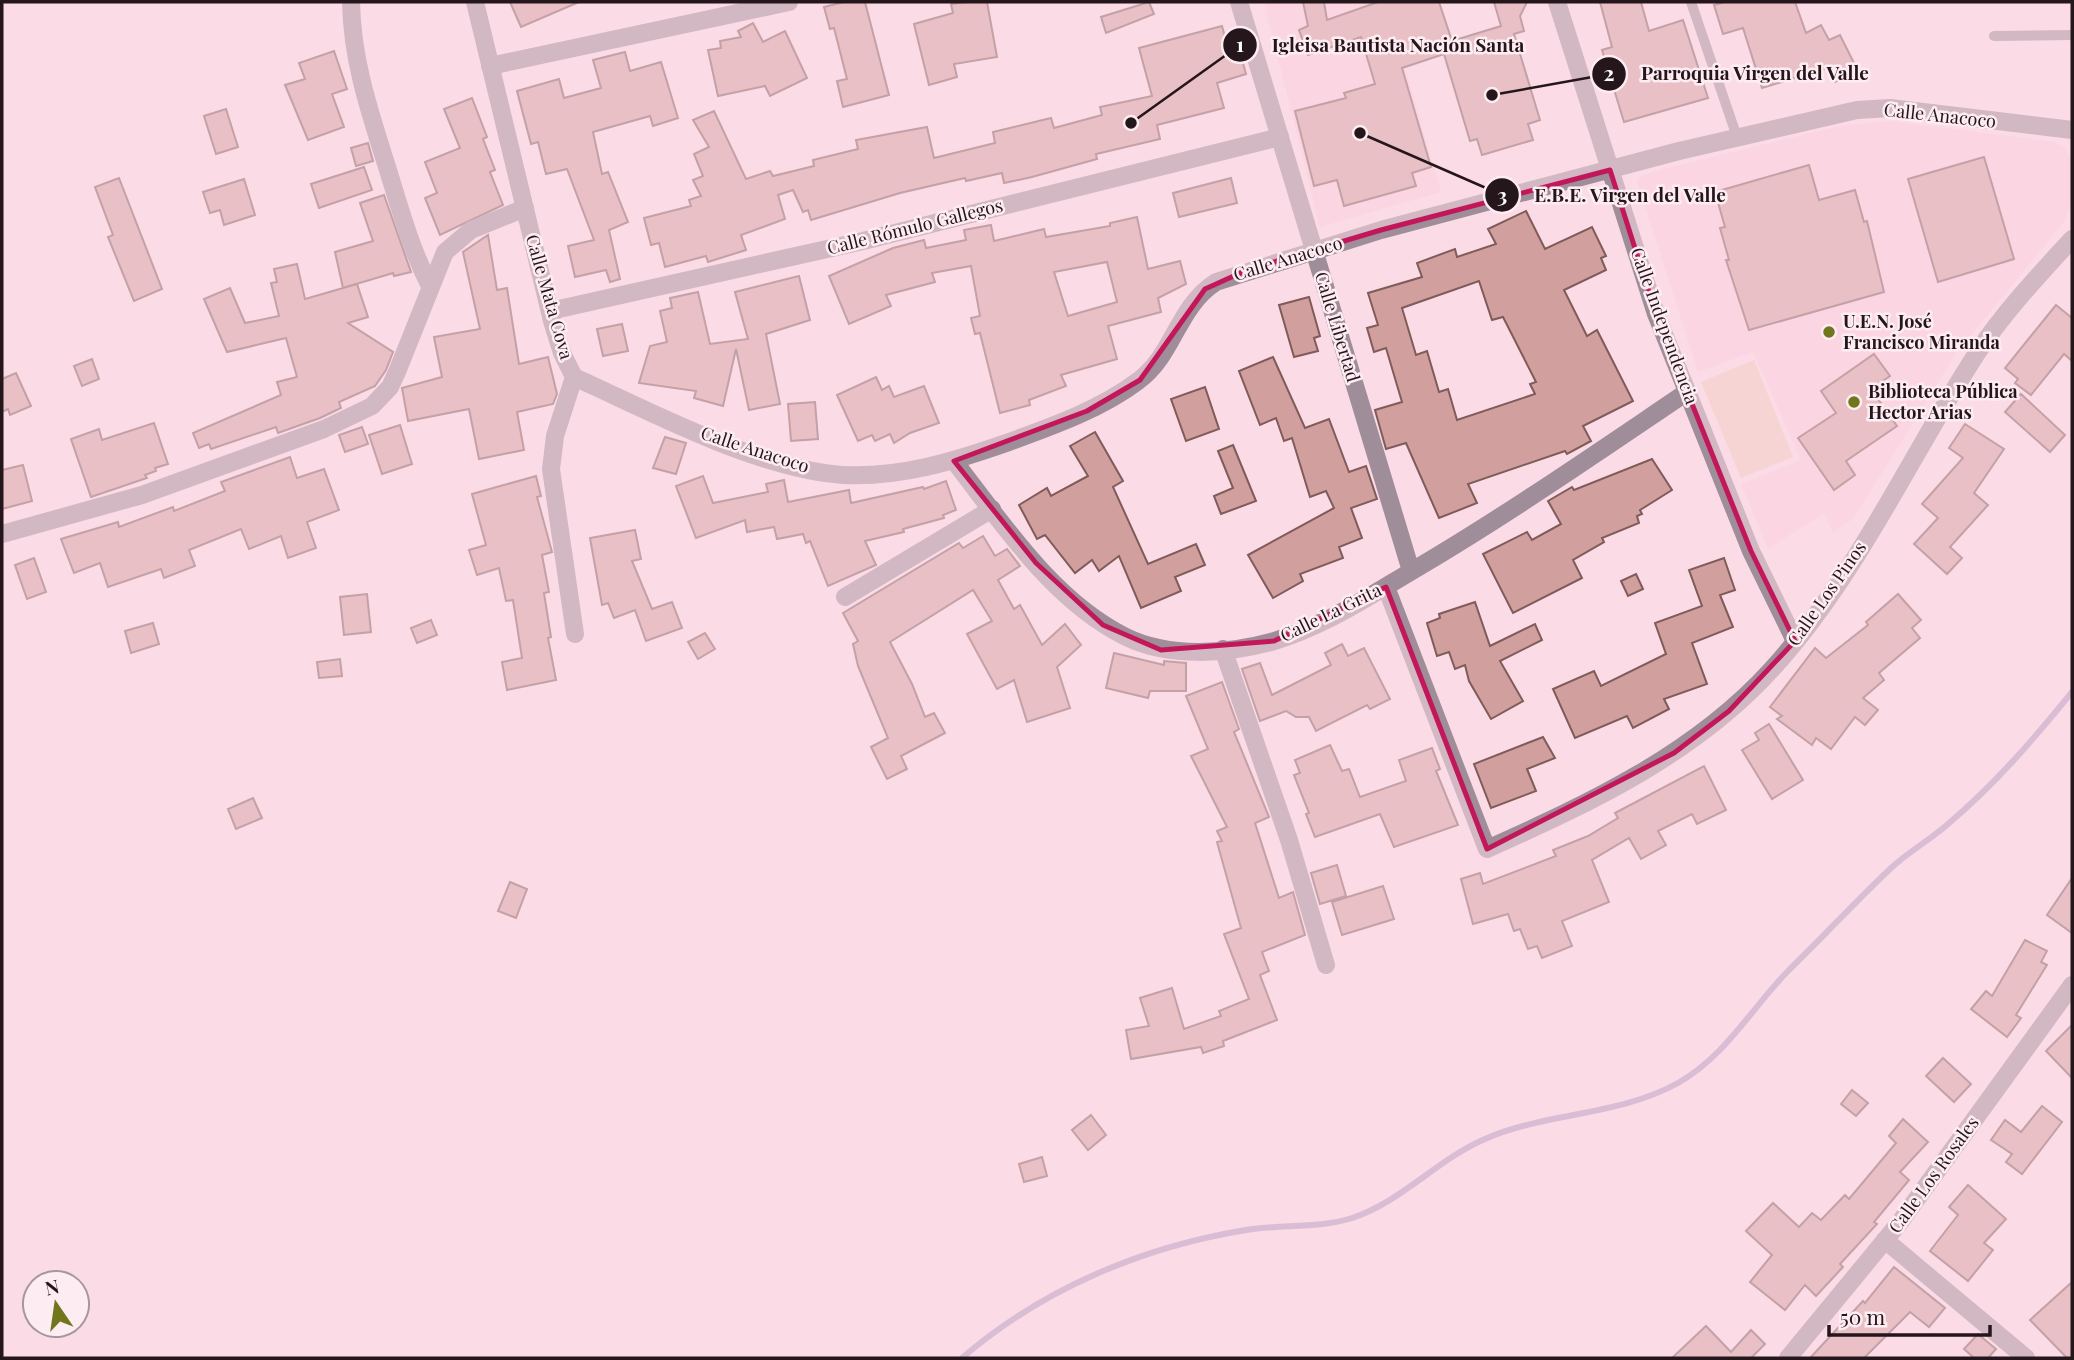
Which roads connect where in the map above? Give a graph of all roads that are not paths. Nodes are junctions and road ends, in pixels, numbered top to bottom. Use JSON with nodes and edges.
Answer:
{"nodes":[{"id":1,"x":351,"y":2,"type":"edge"},
{"id":2,"x":475,"y":2,"type":"edge"},
{"id":3,"x":789,"y":2,"type":"edge"},
{"id":4,"x":1239,"y":2,"type":"edge"},
{"id":5,"x":1557,"y":2,"type":"edge"},
{"id":6,"x":1691,"y":2,"type":"edge"},
{"id":7,"x":2072,"y":35,"type":"edge"},
{"id":8,"x":1994,"y":36,"type":"dead end"},
{"id":9,"x":490,"y":66,"type":"junction"},
{"id":10,"x":2072,"y":130,"type":"edge"},
{"id":11,"x":1280,"y":137,"type":"junction"},
{"id":12,"x":1737,"y":137,"type":"junction"},
{"id":13,"x":1610,"y":170,"type":"junction"},
{"id":14,"x":525,"y":208,"type":"junction"},
{"id":15,"x":2072,"y":239,"type":"edge"},
{"id":16,"x":1314,"y":250,"type":"junction"},
{"id":17,"x":430,"y":286,"type":"junction"},
{"id":18,"x":550,"y":311,"type":"junction"},
{"id":19,"x":574,"y":377,"type":"junction"},
{"id":20,"x":1687,"y":392,"type":"junction"},
{"id":21,"x":954,"y":461,"type":"junction"},
{"id":22,"x":992,"y":509,"type":"junction"},
{"id":23,"x":2,"y":534,"type":"edge"},
{"id":24,"x":1411,"y":571,"type":"junction"},
{"id":25,"x":1386,"y":587,"type":"junction"},
{"id":26,"x":845,"y":597,"type":"dead end"},
{"id":27,"x":575,"y":634,"type":"dead end"},
{"id":28,"x":1795,"y":641,"type":"junction"},
{"id":29,"x":1223,"y":649,"type":"junction"},
{"id":30,"x":1326,"y":965,"type":"dead end"},
{"id":31,"x":2072,"y":985,"type":"edge"},
{"id":32,"x":1885,"y":1240,"type":"junction"},
{"id":33,"x":1788,"y":1358,"type":"edge"},
{"id":34,"x":2026,"y":1358,"type":"edge"}],
"edges":[{"from":1,"to":17,"type":"street"},
{"from":2,"to":9,"type":"street","name":"Calle Mata Cova"},
{"from":3,"to":9,"type":"street"},
{"from":4,"to":11,"type":"street","name":"Calle Libertad"},
{"from":5,"to":13,"type":"street","name":"Calle Independencia"},
{"from":6,"to":12,"type":"lane"},
{"from":7,"to":8,"type":"lane"},
{"from":9,"to":14,"type":"street","name":"Calle Mata Cova"},
{"from":10,"to":12,"type":"street","name":"Calle Anacoco"},
{"from":11,"to":16,"type":"street","name":"Calle Libertad"},
{"from":11,"to":18,"type":"street","name":"Calle Rómulo Gallegos"},
{"from":12,"to":13,"type":"street","name":"Calle Anacoco"},
{"from":13,"to":16,"type":"street","name":"Calle Anacoco"},
{"from":13,"to":20,"type":"street","name":"Calle Independencia"},
{"from":14,"to":17,"type":"street"},
{"from":14,"to":18,"type":"street","name":"Calle Mata Cova"},
{"from":15,"to":28,"type":"street","name":"Calle Los Pinos"},
{"from":16,"to":21,"type":"street","name":"Calle Anacoco"},
{"from":16,"to":24,"type":"street","name":"Calle Libertad"},
{"from":17,"to":23,"type":"street"},
{"from":18,"to":19,"type":"street","name":"Calle Mata Cova"},
{"from":19,"to":21,"type":"street","name":"Calle Anacoco"},
{"from":19,"to":27,"type":"street","name":"Calle Mata Cova"},
{"from":20,"to":24,"type":"street","name":"Calle La Grita"},
{"from":20,"to":28,"type":"street","name":"Calle Independencia"},
{"from":21,"to":22,"type":"street","name":"Calle La Grita"},
{"from":22,"to":26,"type":"street"},
{"from":22,"to":29,"type":"street","name":"Calle La Grita"},
{"from":24,"to":25,"type":"street","name":"Calle La Grita"},
{"from":25,"to":28,"type":"street","name":"Calle Los Pinos"},
{"from":25,"to":29,"type":"street","name":"Calle La Grita"},
{"from":29,"to":30,"type":"street"},
{"from":31,"to":32,"type":"street","name":"Calle Los Rosales"},
{"from":32,"to":33,"type":"street","name":"Calle Los Rosales"},
{"from":32,"to":34,"type":"street"}]}
